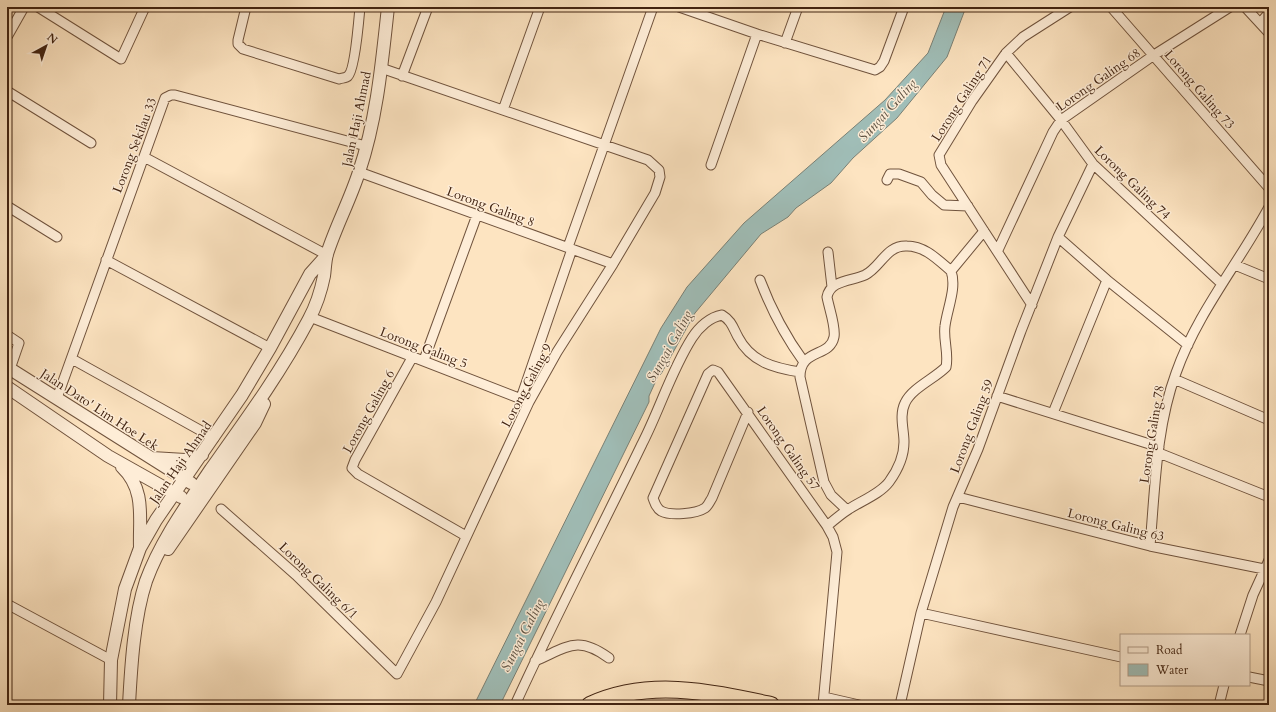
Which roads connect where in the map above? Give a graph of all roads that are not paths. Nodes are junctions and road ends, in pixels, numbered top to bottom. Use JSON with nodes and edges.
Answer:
{"nodes":[{"id":1,"x":24,"y":7,"type":"edge"},
{"id":2,"x":38,"y":7,"type":"edge"},
{"id":3,"x":145,"y":7,"type":"edge"},
{"id":4,"x":246,"y":7,"type":"edge"},
{"id":5,"x":360,"y":7,"type":"edge"},
{"id":6,"x":388,"y":7,"type":"edge"},
{"id":7,"x":428,"y":7,"type":"edge"},
{"id":8,"x":540,"y":7,"type":"edge"},
{"id":9,"x":653,"y":7,"type":"edge"},
{"id":10,"x":679,"y":7,"type":"edge"},
{"id":11,"x":798,"y":7,"type":"edge"},
{"id":12,"x":904,"y":7,"type":"edge"},
{"id":13,"x":1070,"y":7,"type":"edge"},
{"id":14,"x":1111,"y":7,"type":"edge"},
{"id":15,"x":1230,"y":7,"type":"edge"},
{"id":16,"x":1245,"y":7,"type":"edge"},
{"id":17,"x":1269,"y":14,"type":"edge"},
{"id":18,"x":1260,"y":23,"type":"junction"},
{"id":19,"x":1269,"y":33,"type":"edge"},
{"id":20,"x":757,"y":34,"type":"junction"},
{"id":21,"x":7,"y":37,"type":"edge"},
{"id":22,"x":784,"y":43,"type":"junction"},
{"id":23,"x":1006,"y":52,"type":"junction"},
{"id":24,"x":1154,"y":55,"type":"junction"},
{"id":25,"x":381,"y":68,"type":"junction"},
{"id":26,"x":402,"y":76,"type":"junction"},
{"id":27,"x":7,"y":91,"type":"edge"},
{"id":28,"x":503,"y":110,"type":"junction"},
{"id":29,"x":1061,"y":120,"type":"junction"},
{"id":30,"x":91,"y":143,"type":"dead end"},
{"id":31,"x":366,"y":146,"type":"junction"},
{"id":32,"x":604,"y":146,"type":"junction"},
{"id":33,"x":144,"y":157,"type":"junction"},
{"id":34,"x":1093,"y":164,"type":"junction"},
{"id":35,"x":711,"y":165,"type":"dead end"},
{"id":36,"x":359,"y":172,"type":"junction"},
{"id":37,"x":887,"y":180,"type":"dead end"},
{"id":38,"x":1269,"y":188,"type":"edge"},
{"id":39,"x":7,"y":206,"type":"edge"},
{"id":40,"x":968,"y":206,"type":"junction"},
{"id":41,"x":1269,"y":207,"type":"edge"},
{"id":42,"x":476,"y":215,"type":"junction"},
{"id":43,"x":984,"y":231,"type":"junction"},
{"id":44,"x":58,"y":237,"type":"dead end"},
{"id":45,"x":1058,"y":237,"type":"junction"},
{"id":46,"x":570,"y":248,"type":"junction"},
{"id":47,"x":998,"y":250,"type":"junction"},
{"id":48,"x":828,"y":252,"type":"dead end"},
{"id":49,"x":327,"y":255,"type":"junction"},
{"id":50,"x":106,"y":260,"type":"junction"},
{"id":51,"x":613,"y":264,"type":"junction"},
{"id":52,"x":1235,"y":265,"type":"junction"},
{"id":53,"x":951,"y":271,"type":"junction"},
{"id":54,"x":1269,"y":279,"type":"edge"},
{"id":55,"x":760,"y":280,"type":"dead end"},
{"id":56,"x":1107,"y":280,"type":"junction"},
{"id":57,"x":1222,"y":284,"type":"junction"},
{"id":58,"x":832,"y":287,"type":"junction"},
{"id":59,"x":1032,"y":305,"type":"junction"},
{"id":60,"x":310,"y":317,"type":"junction"},
{"id":61,"x":7,"y":335,"type":"edge"},
{"id":62,"x":1188,"y":345,"type":"junction"},
{"id":63,"x":270,"y":348,"type":"junction"},
{"id":64,"x":413,"y":356,"type":"junction"},
{"id":65,"x":72,"y":359,"type":"junction"},
{"id":66,"x":424,"y":360,"type":"junction"},
{"id":67,"x":804,"y":362,"type":"junction"},
{"id":68,"x":9,"y":368,"type":"edge"},
{"id":69,"x":800,"y":372,"type":"junction"},
{"id":70,"x":277,"y":376,"type":"junction"},
{"id":71,"x":1174,"y":379,"type":"junction"},
{"id":72,"x":7,"y":387,"type":"edge"},
{"id":73,"x":997,"y":396,"type":"junction"},
{"id":74,"x":57,"y":398,"type":"junction"},
{"id":75,"x":525,"y":400,"type":"junction"},
{"id":76,"x":748,"y":412,"type":"junction"},
{"id":77,"x":1052,"y":413,"type":"junction"},
{"id":78,"x":1269,"y":420,"type":"edge"},
{"id":79,"x":214,"y":438,"type":"junction"},
{"id":80,"x":1159,"y":450,"type":"junction"},
{"id":81,"x":202,"y":455,"type":"junction"},
{"id":82,"x":108,"y":456,"type":"junction"},
{"id":83,"x":150,"y":458,"type":"junction"},
{"id":84,"x":184,"y":479,"type":"junction"},
{"id":85,"x":198,"y":488,"type":"junction"},
{"id":86,"x":174,"y":493,"type":"junction"},
{"id":87,"x":958,"y":497,"type":"junction"},
{"id":88,"x":1269,"y":497,"type":"edge"},
{"id":89,"x":189,"y":502,"type":"junction"},
{"id":90,"x":221,"y":509,"type":"dead end"},
{"id":91,"x":847,"y":510,"type":"junction"},
{"id":92,"x":827,"y":526,"type":"junction"},
{"id":93,"x":466,"y":536,"type":"junction"},
{"id":94,"x":1150,"y":546,"type":"junction"},
{"id":95,"x":140,"y":548,"type":"junction"},
{"id":96,"x":1269,"y":560,"type":"edge"},
{"id":97,"x":1267,"y":569,"type":"edge"},
{"id":98,"x":146,"y":583,"type":"junction"},
{"id":99,"x":7,"y":604,"type":"edge"},
{"id":100,"x":921,"y":613,"type":"junction"},
{"id":101,"x":1240,"y":634,"type":"edge"},
{"id":102,"x":1120,"y":657,"type":"edge"},
{"id":103,"x":609,"y":658,"type":"dead end"},
{"id":104,"x":111,"y":660,"type":"junction"},
{"id":105,"x":535,"y":661,"type":"junction"},
{"id":106,"x":397,"y":674,"type":"joint"},
{"id":107,"x":1250,"y":677,"type":"edge"},
{"id":108,"x":1269,"y":681,"type":"edge"},
{"id":109,"x":1224,"y":686,"type":"edge"},
{"id":110,"x":823,"y":701,"type":"edge"},
{"id":111,"x":516,"y":704,"type":"edge"},
{"id":112,"x":110,"y":705,"type":"edge"},
{"id":113,"x":129,"y":705,"type":"edge"},
{"id":114,"x":590,"y":705,"type":"edge"},
{"id":115,"x":771,"y":705,"type":"edge"},
{"id":116,"x":858,"y":705,"type":"edge"},
{"id":117,"x":900,"y":705,"type":"edge"},
{"id":118,"x":1219,"y":705,"type":"edge"}],
"edges":[{"from":1,"to":21,"type":"street"},
{"from":2,"to":3,"type":"street"},
{"from":4,"to":5,"type":"street"},
{"from":6,"to":25,"type":"street","name":"Jalan Haji Ahmad"},
{"from":7,"to":26,"type":"street"},
{"from":8,"to":28,"type":"street"},
{"from":9,"to":32,"type":"street"},
{"from":10,"to":20,"type":"street"},
{"from":11,"to":22,"type":"street"},
{"from":12,"to":22,"type":"street"},
{"from":13,"to":23,"type":"street","name":"Lorong Galing 71"},
{"from":14,"to":24,"type":"street","name":"Lorong Galing 73"},
{"from":15,"to":24,"type":"street","name":"Lorong Galing 68"},
{"from":16,"to":18,"type":"street"},
{"from":17,"to":18,"type":"street"},
{"from":18,"to":19,"type":"street"},
{"from":20,"to":22,"type":"street"},
{"from":20,"to":35,"type":"street"},
{"from":23,"to":29,"type":"street","name":"Lorong Galing 74"},
{"from":23,"to":40,"type":"street","name":"Lorong Galing 71"},
{"from":24,"to":29,"type":"street","name":"Lorong Galing 68"},
{"from":24,"to":38,"type":"street","name":"Lorong Galing 73"},
{"from":25,"to":26,"type":"street","name":"Lorong Galing 9"},
{"from":25,"to":31,"type":"street","name":"Jalan Haji Ahmad"},
{"from":26,"to":28,"type":"street","name":"Lorong Galing 9"},
{"from":27,"to":30,"type":"street"},
{"from":28,"to":32,"type":"street","name":"Lorong Galing 9"},
{"from":29,"to":34,"type":"street","name":"Lorong Galing 74"},
{"from":29,"to":47,"type":"street","name":"Lorong Galing 68"},
{"from":31,"to":33,"type":"street","name":"Lorong Sekilau 33"},
{"from":31,"to":36,"type":"street","name":"Jalan Haji Ahmad"},
{"from":32,"to":46,"type":"street"},
{"from":32,"to":51,"type":"street","name":"Lorong Galing 9"},
{"from":33,"to":49,"type":"street"},
{"from":33,"to":50,"type":"street","name":"Lorong Sekilau 33"},
{"from":34,"to":45,"type":"street","name":"Lorong Galing 59"},
{"from":34,"to":57,"type":"street","name":"Lorong Galing 74"},
{"from":36,"to":42,"type":"street","name":"Lorong Galing 8"},
{"from":36,"to":49,"type":"street","name":"Jalan Haji Ahmad"},
{"from":37,"to":40,"type":"street"},
{"from":39,"to":44,"type":"street"},
{"from":40,"to":43,"type":"street","name":"Lorong Galing 71"},
{"from":41,"to":52,"type":"street","name":"Lorong Galing 78"},
{"from":42,"to":46,"type":"street","name":"Lorong Galing 8"},
{"from":42,"to":66,"type":"street"},
{"from":43,"to":47,"type":"street","name":"Lorong Galing 71"},
{"from":43,"to":53,"type":"street"},
{"from":45,"to":56,"type":"street"},
{"from":45,"to":59,"type":"street","name":"Lorong Galing 59"},
{"from":46,"to":51,"type":"street","name":"Lorong Galing 8"},
{"from":46,"to":75,"type":"street"},
{"from":47,"to":59,"type":"street","name":"Lorong Galing 71"},
{"from":48,"to":58,"type":"street"},
{"from":49,"to":60,"type":"street","name":"Jalan Haji Ahmad"},
{"from":49,"to":63,"type":"street","name":"Jalan Haji Ahmad"},
{"from":50,"to":63,"type":"street"},
{"from":50,"to":65,"type":"street","name":"Lorong Sekilau 33"},
{"from":51,"to":75,"type":"street","name":"Lorong Galing 9"},
{"from":52,"to":54,"type":"street"},
{"from":52,"to":57,"type":"street","name":"Lorong Galing 78"},
{"from":53,"to":58,"type":"street"},
{"from":53,"to":91,"type":"street"},
{"from":55,"to":67,"type":"street"},
{"from":56,"to":62,"type":"street"},
{"from":56,"to":77,"type":"street"},
{"from":57,"to":62,"type":"street","name":"Lorong Galing 78"},
{"from":58,"to":67,"type":"street"},
{"from":59,"to":73,"type":"street","name":"Lorong Galing 59"},
{"from":60,"to":64,"type":"street","name":"Lorong Galing 5"},
{"from":60,"to":70,"type":"street","name":"Jalan Haji Ahmad"},
{"from":61,"to":68,"type":"street"},
{"from":62,"to":71,"type":"street","name":"Lorong Galing 78"},
{"from":63,"to":79,"type":"street","name":"Jalan Haji Ahmad"},
{"from":64,"to":66,"type":"street","name":"Lorong Galing 5"},
{"from":64,"to":93,"type":"street","name":"Lorong Galing 6"},
{"from":65,"to":74,"type":"street","name":"Lorong Sekilau 33"},
{"from":65,"to":79,"type":"street"},
{"from":66,"to":75,"type":"street","name":"Lorong Galing 5"},
{"from":67,"to":69,"type":"street"},
{"from":68,"to":74,"type":"street","name":"Jalan Dato' Lim Hoe Lek"},
{"from":69,"to":91,"type":"street"},
{"from":69,"to":105,"type":"street"},
{"from":70,"to":85,"type":"street","name":"Jalan Haji Ahmad"},
{"from":70,"to":98,"type":"street","name":"Jalan Haji Ahmad"},
{"from":71,"to":78,"type":"street"},
{"from":71,"to":80,"type":"street","name":"Lorong Galing 78"},
{"from":72,"to":82,"type":"street"},
{"from":73,"to":77,"type":"street"},
{"from":73,"to":87,"type":"street","name":"Lorong Galing 59"},
{"from":74,"to":83,"type":"street","name":"Jalan Dato' Lim Hoe Lek"},
{"from":75,"to":93,"type":"street","name":"Lorong Galing 9"},
{"from":76,"to":76,"type":"street","name":"Lorong Galing 57"},
{"from":76,"to":92,"type":"street","name":"Lorong Galing 57"},
{"from":77,"to":80,"type":"street"},
{"from":79,"to":81,"type":"street","name":"Jalan Haji Ahmad"},
{"from":80,"to":88,"type":"street"},
{"from":80,"to":94,"type":"street","name":"Lorong Galing 78"},
{"from":81,"to":83,"type":"street"},
{"from":81,"to":84,"type":"street","name":"Jalan Haji Ahmad"},
{"from":82,"to":86,"type":"street"},
{"from":82,"to":95,"type":"street"},
{"from":83,"to":84,"type":"street","name":"Jalan Dato' Lim Hoe Lek"},
{"from":84,"to":85,"type":"street","name":"Jalan Dato' Lim Hoe Lek"},
{"from":84,"to":86,"type":"street","name":"Jalan Haji Ahmad"},
{"from":85,"to":89,"type":"street","name":"Jalan Haji Ahmad"},
{"from":86,"to":89,"type":"street"},
{"from":86,"to":95,"type":"street","name":"Jalan Haji Ahmad"},
{"from":87,"to":94,"type":"street","name":"Lorong Galing 63"},
{"from":87,"to":100,"type":"street","name":"Lorong Galing 59"},
{"from":89,"to":98,"type":"street","name":"Jalan Haji Ahmad"},
{"from":90,"to":106,"type":"street","name":"Lorong Galing 6/1"},
{"from":91,"to":92,"type":"street"},
{"from":92,"to":110,"type":"street","name":"Lorong Galing 57"},
{"from":93,"to":106,"type":"street","name":"Lorong Galing 9"},
{"from":94,"to":97,"type":"street","name":"Lorong Galing 63"},
{"from":95,"to":104,"type":"street","name":"Jalan Haji Ahmad"},
{"from":96,"to":97,"type":"street"},
{"from":97,"to":101,"type":"street"},
{"from":98,"to":113,"type":"street","name":"Jalan Haji Ahmad"},
{"from":99,"to":104,"type":"street"},
{"from":100,"to":102,"type":"street"},
{"from":100,"to":117,"type":"street","name":"Lorong Galing 59"},
{"from":103,"to":105,"type":"street"},
{"from":104,"to":112,"type":"street","name":"Jalan Haji Ahmad"},
{"from":105,"to":111,"type":"street"},
{"from":107,"to":108,"type":"street"},
{"from":109,"to":118,"type":"street"},
{"from":110,"to":116,"type":"street"},
{"from":114,"to":115,"type":"highway"}]}
